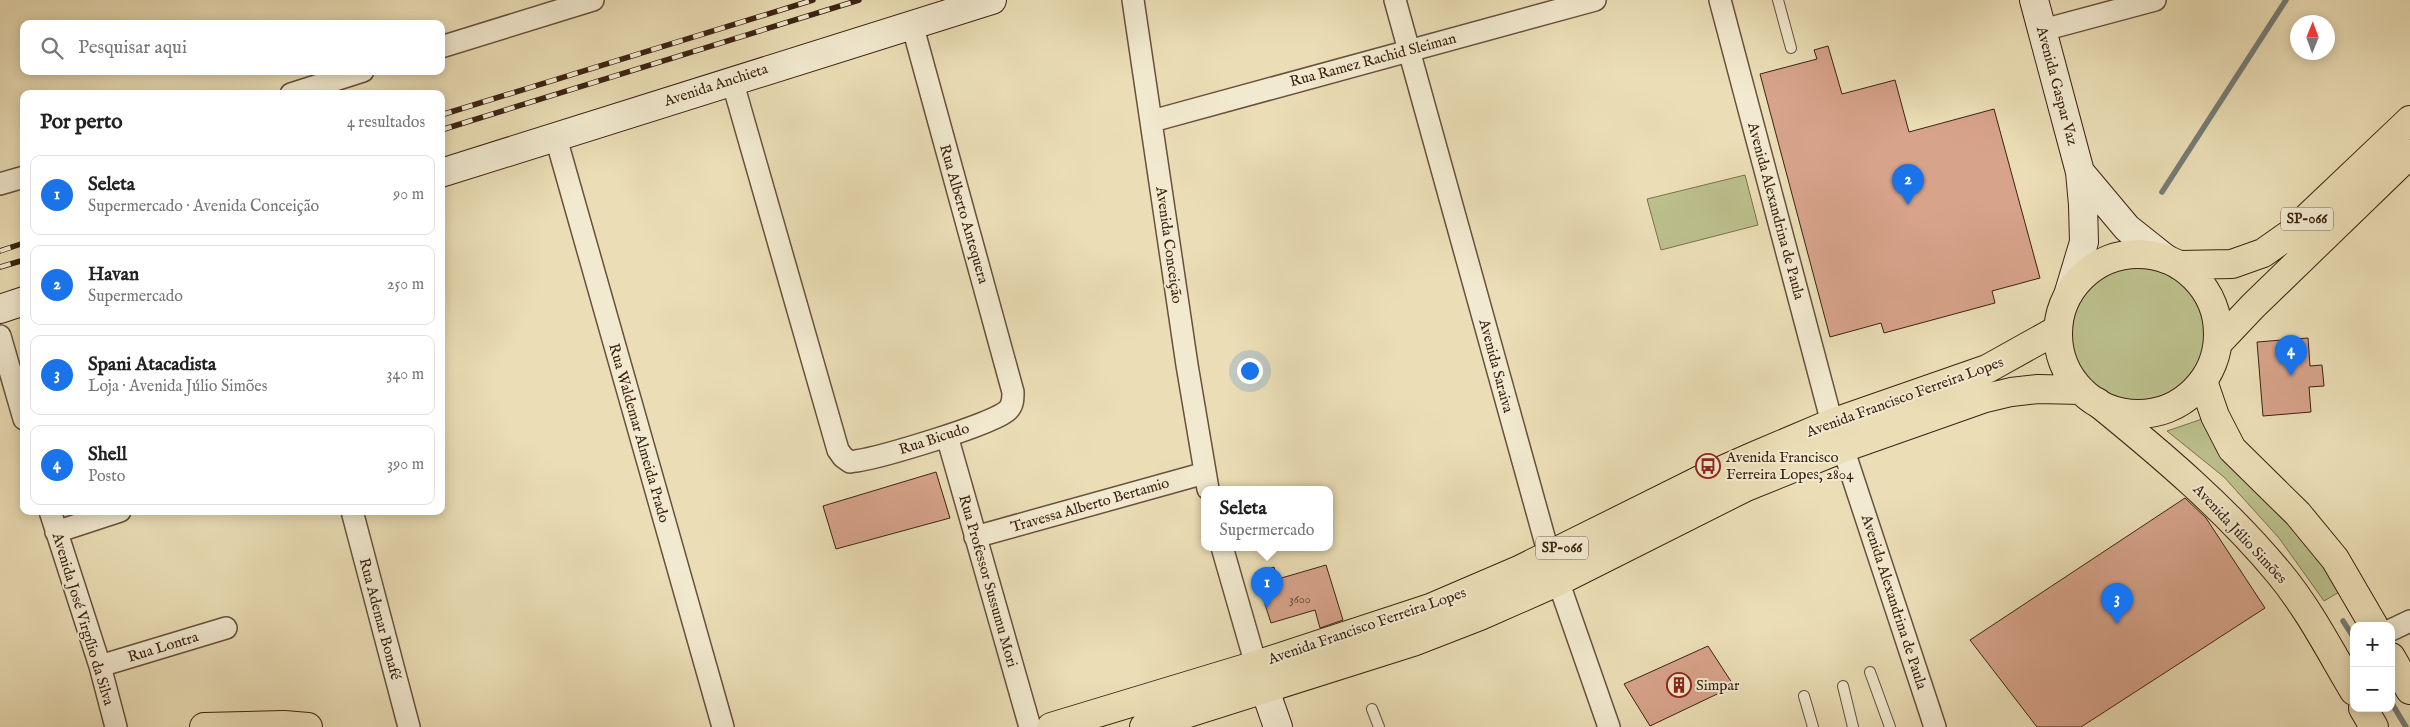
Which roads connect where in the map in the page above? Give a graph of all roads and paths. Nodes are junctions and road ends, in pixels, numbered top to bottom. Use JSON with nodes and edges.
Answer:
{"nodes":[{"id":1,"x":593,"y":0,"type":"edge"},
{"id":2,"x":992,"y":0,"type":"edge"},
{"id":3,"x":1133,"y":0,"type":"edge"},
{"id":4,"x":1395,"y":0,"type":"edge"},
{"id":5,"x":1595,"y":0,"type":"edge"},
{"id":6,"x":1720,"y":0,"type":"edge"},
{"id":7,"x":1778,"y":0,"type":"edge"},
{"id":8,"x":2034,"y":0,"type":"edge"},
{"id":9,"x":2155,"y":0,"type":"edge"},
{"id":10,"x":912,"y":24,"type":"junction"},
{"id":11,"x":2042,"y":30,"type":"junction"},
{"id":12,"x":445,"y":46,"type":"edge"},
{"id":13,"x":1791,"y":48,"type":"dead end"},
{"id":14,"x":1410,"y":50,"type":"junction"},
{"id":15,"x":351,"y":75,"type":"edge"},
{"id":16,"x":732,"y":80,"type":"junction"},
{"id":17,"x":304,"y":90,"type":"edge"},
{"id":18,"x":2410,"y":120,"type":"edge"},
{"id":19,"x":1152,"y":121,"type":"junction"},
{"id":20,"x":556,"y":138,"type":"junction"},
{"id":21,"x":2410,"y":154,"type":"edge"},
{"id":22,"x":445,"y":172,"type":"edge"},
{"id":23,"x":2080,"y":172,"type":"junction"},
{"id":24,"x":20,"y":178,"type":"edge"},
{"id":25,"x":0,"y":184,"type":"edge"},
{"id":26,"x":2172,"y":262,"type":"junction"},
{"id":27,"x":2069,"y":292,"type":"junction"},
{"id":28,"x":20,"y":302,"type":"edge"},
{"id":29,"x":0,"y":309,"type":"edge"},
{"id":30,"x":2058,"y":330,"type":"junction"},
{"id":31,"x":0,"y":336,"type":"edge"},
{"id":32,"x":2218,"y":343,"type":"junction"},
{"id":33,"x":2203,"y":380,"type":"junction"},
{"id":34,"x":2089,"y":396,"type":"junction"},
{"id":35,"x":1012,"y":404,"type":"joint"},
{"id":36,"x":20,"y":405,"type":"edge"},
{"id":37,"x":1832,"y":423,"type":"junction"},
{"id":38,"x":947,"y":436,"type":"junction"},
{"id":39,"x":1843,"y":448,"type":"junction"},
{"id":40,"x":1207,"y":481,"type":"edge"},
{"id":41,"x":51,"y":515,"type":"edge"},
{"id":42,"x":108,"y":515,"type":"edge"},
{"id":43,"x":353,"y":515,"type":"edge"},
{"id":44,"x":56,"y":532,"type":"junction"},
{"id":45,"x":975,"y":538,"type":"junction"},
{"id":46,"x":1223,"y":551,"type":"edge"},
{"id":47,"x":1548,"y":555,"type":"junction"},
{"id":48,"x":1557,"y":582,"type":"junction"},
{"id":49,"x":2372,"y":622,"type":"edge"},
{"id":50,"x":2410,"y":622,"type":"edge"},
{"id":51,"x":226,"y":628,"type":"dead end"},
{"id":52,"x":2395,"y":628,"type":"edge"},
{"id":53,"x":2395,"y":664,"type":"edge"},
{"id":54,"x":100,"y":666,"type":"junction"},
{"id":55,"x":1870,"y":672,"type":"dead end"},
{"id":56,"x":1260,"y":677,"type":"junction"},
{"id":57,"x":2350,"y":685,"type":"edge"},
{"id":58,"x":1842,"y":686,"type":"dead end"},
{"id":59,"x":2410,"y":690,"type":"edge"},
{"id":60,"x":1804,"y":696,"type":"dead end"},
{"id":61,"x":1372,"y":709,"type":"dead end"},
{"id":62,"x":2366,"y":712,"type":"edge"},
{"id":63,"x":1606,"y":726,"type":"edge"},
{"id":64,"x":116,"y":727,"type":"edge"},
{"id":65,"x":204,"y":727,"type":"edge"},
{"id":66,"x":308,"y":727,"type":"edge"},
{"id":67,"x":409,"y":727,"type":"edge"},
{"id":68,"x":723,"y":727,"type":"edge"},
{"id":69,"x":1030,"y":727,"type":"edge"},
{"id":70,"x":1051,"y":727,"type":"edge"},
{"id":71,"x":1144,"y":727,"type":"edge"},
{"id":72,"x":1278,"y":727,"type":"edge"},
{"id":73,"x":1379,"y":727,"type":"edge"},
{"id":74,"x":1812,"y":727,"type":"edge"},
{"id":75,"x":1853,"y":727,"type":"edge"},
{"id":76,"x":1890,"y":727,"type":"edge"},
{"id":77,"x":1935,"y":727,"type":"edge"},
{"id":78,"x":2374,"y":727,"type":"edge"}],
"edges":[{"from":1,"to":12,"type":"street"},
{"from":2,"to":10,"type":"main road","name":"Avenida Anchieta"},
{"from":3,"to":19,"type":"street","name":"Avenida Conceição"},
{"from":4,"to":14,"type":"street","name":"Avenida Saraiva"},
{"from":5,"to":14,"type":"street","name":"Rua Ramez Rachid Sleiman"},
{"from":6,"to":37,"type":"street","name":"Avenida Alexandrina de Paula"},
{"from":7,"to":13,"type":"lane"},
{"from":8,"to":11,"type":"main road","name":"Avenida Gaspar Vaz"},
{"from":9,"to":11,"type":"street"},
{"from":10,"to":16,"type":"main road","name":"Avenida Anchieta"},
{"from":10,"to":35,"type":"street","name":"Rua Alberto Antequera"},
{"from":11,"to":23,"type":"main road","name":"Avenida Gaspar Vaz"},
{"from":14,"to":19,"type":"street","name":"Rua Ramez Rachid Sleiman"},
{"from":14,"to":47,"type":"street","name":"Avenida Saraiva"},
{"from":15,"to":17,"type":"street"},
{"from":16,"to":20,"type":"main road","name":"Avenida Anchieta"},
{"from":16,"to":38,"type":"street","name":"Rua Bicudo"},
{"from":18,"to":26,"type":"main road","number":"SP-066"},
{"from":19,"to":40,"type":"street","name":"Avenida Conceição"},
{"from":20,"to":22,"type":"main road","name":"Avenida Anchieta"},
{"from":20,"to":68,"type":"street","name":"Rua Waldemar Almeida Prado"},
{"from":21,"to":32,"type":"main road","name":"Avenida Francisco Ferreira Lopes","number":"SP-066"},
{"from":23,"to":26,"type":"main road"},
{"from":23,"to":27,"type":"main road","name":"Avenida Gaspar Vaz"},
{"from":24,"to":25,"type":"street"},
{"from":26,"to":27,"type":"main road","number":"SP-066"},
{"from":26,"to":32,"type":"main road","name":"Avenida Francisco Ferreira Lopes","number":"SP-066"},
{"from":27,"to":30,"type":"main road","number":"SP-066"},
{"from":28,"to":29,"type":"main road"},
{"from":30,"to":34,"type":"main road","number":"SP-066"},
{"from":30,"to":37,"type":"main road","name":"Avenida Francisco Ferreira Lopes","number":"SP-066"},
{"from":31,"to":36,"type":"street"},
{"from":32,"to":33,"type":"main road","name":"Avenida Francisco Ferreira Lopes","number":"SP-066"},
{"from":33,"to":34,"type":"main road","name":"Avenida Francisco Ferreira Lopes","number":"SP-066"},
{"from":33,"to":49,"type":"main road"},
{"from":34,"to":39,"type":"main road","name":"Avenida Francisco Ferreira Lopes","number":"SP-066"},
{"from":34,"to":57,"type":"main road","name":"Avenida Júlio Simões"},
{"from":35,"to":38,"type":"street","name":"Rua Bicudo"},
{"from":37,"to":47,"type":"main road","name":"Avenida Francisco Ferreira Lopes","number":"SP-066"},
{"from":38,"to":45,"type":"street","name":"Rua Professor Sussumu Mori"},
{"from":39,"to":48,"type":"main road","name":"Avenida Francisco Ferreira Lopes","number":"SP-066"},
{"from":39,"to":77,"type":"street","name":"Avenida Alexandrina de Paula"},
{"from":40,"to":45,"type":"street","name":"Travessa Alberto Bertamio"},
{"from":41,"to":44,"type":"street","name":"Avenida José Virgílio da Silva"},
{"from":42,"to":44,"type":"street"},
{"from":43,"to":67,"type":"street","name":"Rua Ademar Bonafé"},
{"from":44,"to":54,"type":"street","name":"Avenida José Virgílio da Silva"},
{"from":45,"to":69,"type":"street","name":"Rua Professor Sussumu Mori"},
{"from":46,"to":56,"type":"street"},
{"from":47,"to":48,"type":"street","name":"Avenida Saraiva"},
{"from":47,"to":56,"type":"main road","name":"Avenida Francisco Ferreira Lopes","number":"SP-066"},
{"from":48,"to":56,"type":"main road","name":"Avenida Francisco Ferreira Lopes","number":"SP-066"},
{"from":48,"to":63,"type":"street","name":"Avenida Saraiva"},
{"from":50,"to":52,"type":"street"},
{"from":51,"to":54,"type":"street","name":"Rua Lontra"},
{"from":53,"to":59,"type":"main road"},
{"from":54,"to":64,"type":"street","name":"Avenida José Virgílio da Silva"},
{"from":55,"to":76,"type":"lane"},
{"from":56,"to":70,"type":"main road","name":"Avenida Francisco Ferreira Lopes","number":"SP-066"},
{"from":56,"to":71,"type":"main road","name":"Avenida Francisco Ferreira Lopes","number":"SP-066"},
{"from":56,"to":72,"type":"main road"},
{"from":58,"to":75,"type":"lane"},
{"from":60,"to":74,"type":"lane"},
{"from":61,"to":73,"type":"lane"},
{"from":62,"to":78,"type":"main road"},
{"from":65,"to":66,"type":"main road"}]}
